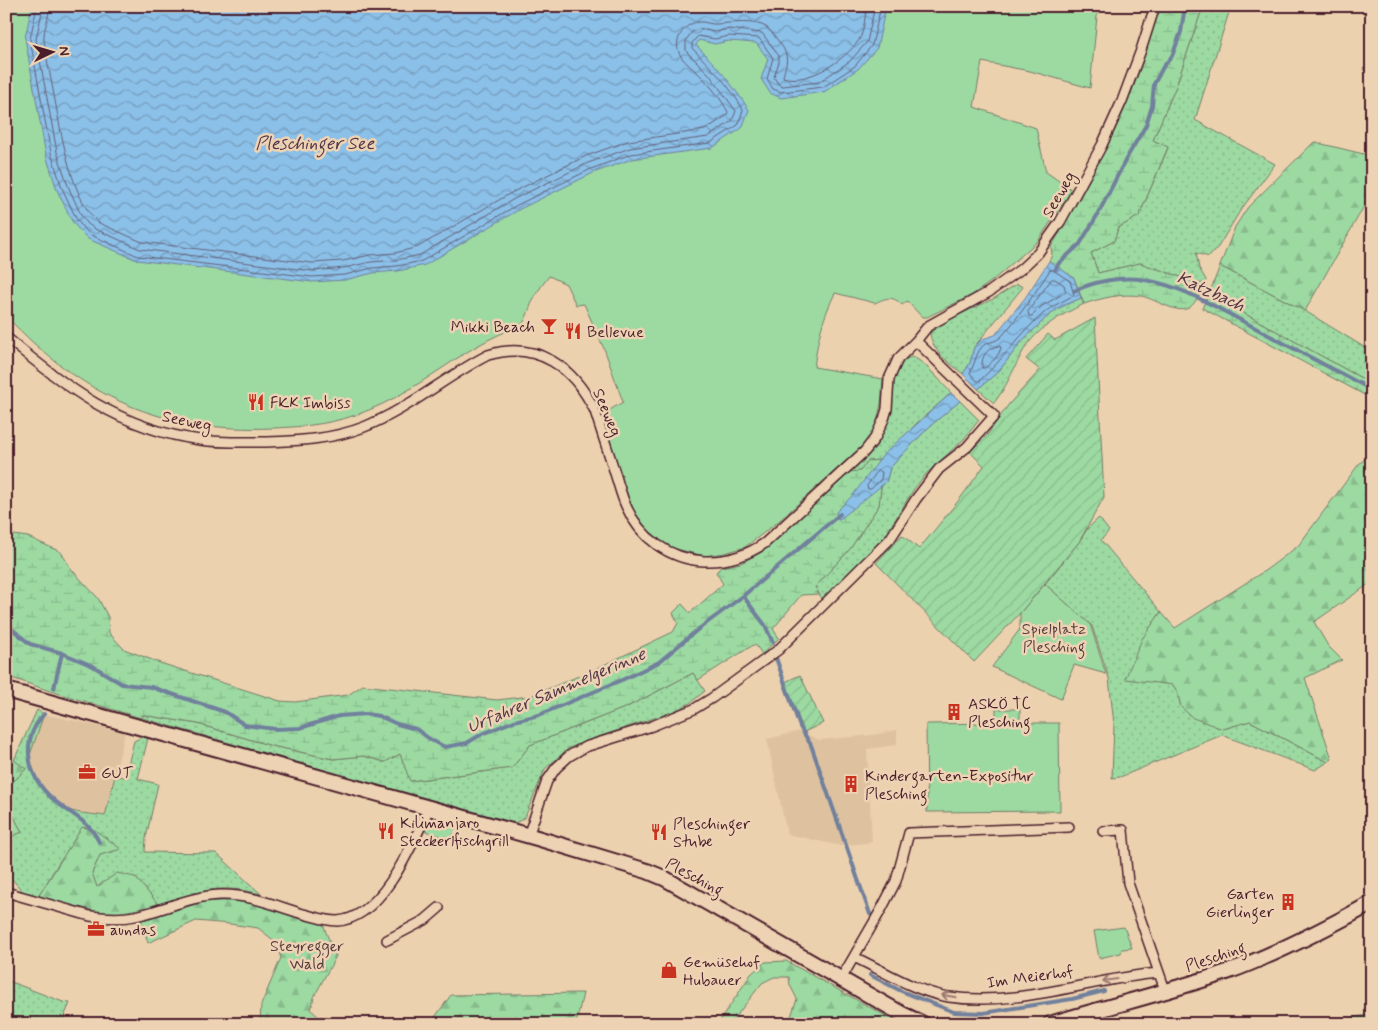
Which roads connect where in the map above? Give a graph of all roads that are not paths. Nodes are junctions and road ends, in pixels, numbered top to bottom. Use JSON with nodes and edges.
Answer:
{"nodes":[{"id":1,"x":1155,"y":6,"type":"edge"},
{"id":2,"x":6,"y":337,"type":"edge"},
{"id":3,"x":916,"y":341,"type":"junction"},
{"id":4,"x":6,"y":690,"type":"edge"},
{"id":5,"x":429,"y":808,"type":"junction"},
{"id":6,"x":1070,"y":827,"type":"dead end"},
{"id":7,"x":1103,"y":831,"type":"dead end"},
{"id":8,"x":528,"y":836,"type":"junction"},
{"id":9,"x":6,"y":892,"type":"edge"},
{"id":10,"x":1372,"y":904,"type":"edge"},
{"id":11,"x":439,"y":908,"type":"dead end"},
{"id":12,"x":387,"y":940,"type":"dead end"},
{"id":13,"x":854,"y":957,"type":"junction"},
{"id":14,"x":1158,"y":974,"type":"junction"},
{"id":15,"x":841,"y":979,"type":"junction"},
{"id":16,"x":1165,"y":990,"type":"junction"},
{"id":17,"x":1059,"y":1023,"type":"edge"},
{"id":18,"x":923,"y":1024,"type":"edge"}],
"edges":[{"from":1,"to":3,"type":"street","name":"Seeweg"},
{"from":2,"to":3,"type":"street","name":"Seeweg"},
{"from":3,"to":8,"type":"street"},
{"from":4,"to":5,"type":"main road","name":"Plesching"},
{"from":5,"to":8,"type":"main road","name":"Plesching"},
{"from":5,"to":9,"type":"street"},
{"from":6,"to":13,"type":"street"},
{"from":7,"to":14,"type":"street"},
{"from":8,"to":15,"type":"main road","name":"Plesching"},
{"from":10,"to":16,"type":"main road","name":"Plesching"},
{"from":11,"to":12,"type":"street"},
{"from":14,"to":13,"type":"street","name":"Im Meierhof","one_way":true},
{"from":13,"to":15,"type":"street"},
{"from":14,"to":16,"type":"street"},
{"from":15,"to":18,"type":"main road","name":"Plesching"},
{"from":16,"to":17,"type":"main road","name":"Plesching"}]}
